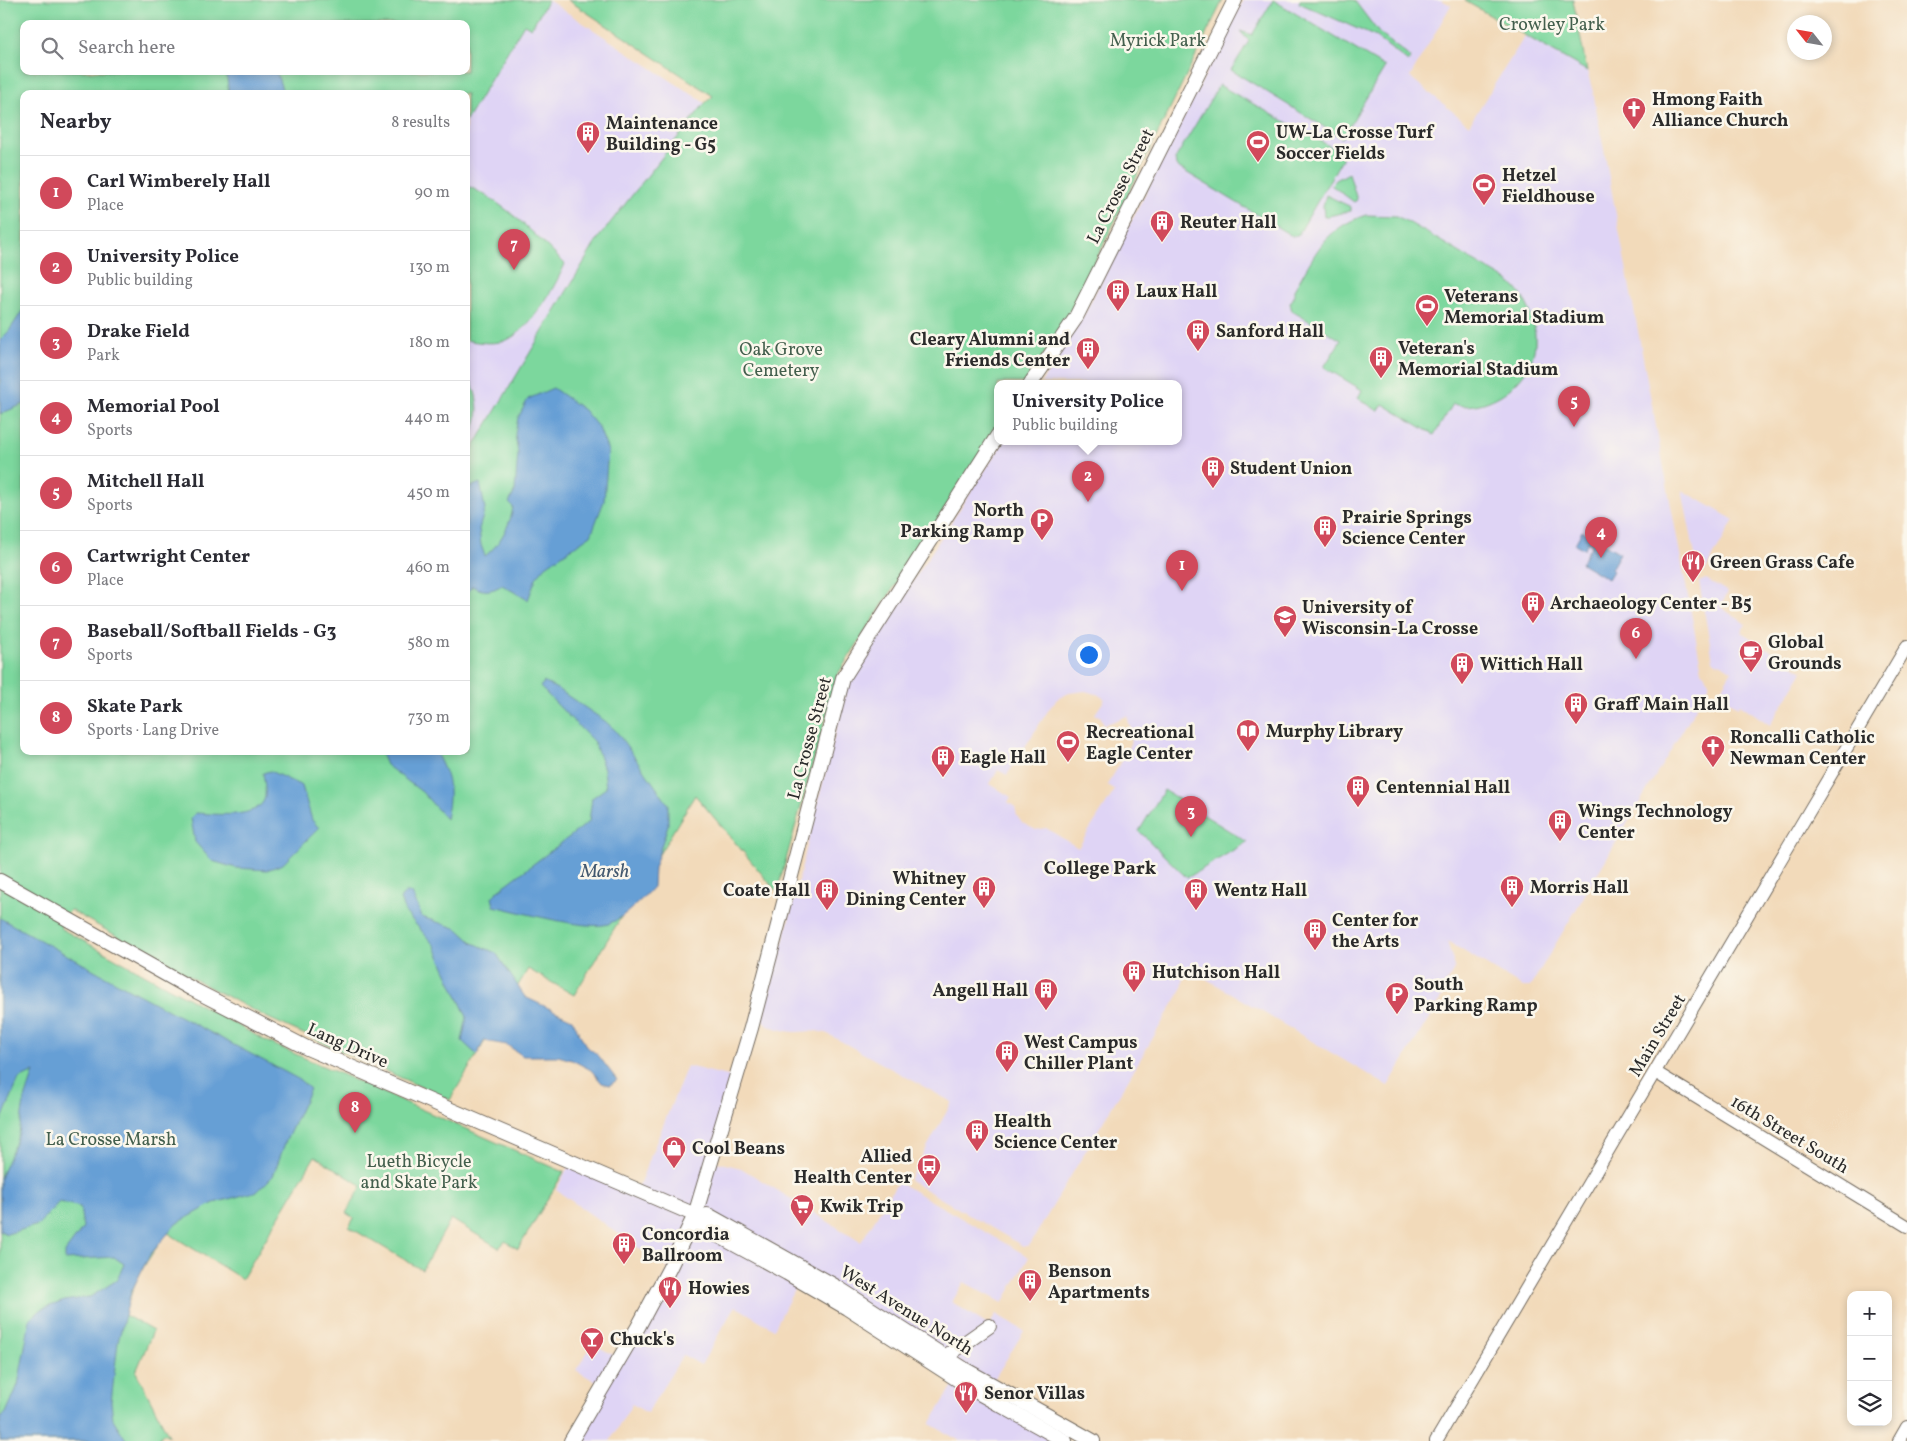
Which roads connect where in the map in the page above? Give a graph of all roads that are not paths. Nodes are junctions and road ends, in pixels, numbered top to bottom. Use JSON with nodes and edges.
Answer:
{"nodes":[{"id":1,"x":1235,"y":0,"type":"edge"},
{"id":2,"x":1034,"y":380,"type":"edge"},
{"id":3,"x":994,"y":441,"type":"edge"},
{"id":4,"x":1907,"y":646,"type":"edge"},
{"id":5,"x":0,"y":881,"type":"edge"},
{"id":6,"x":1655,"y":1072,"type":"junction"},
{"id":7,"x":697,"y":1216,"type":"junction"},
{"id":8,"x":1907,"y":1226,"type":"edge"},
{"id":9,"x":989,"y":1326,"type":"dead end"},
{"id":10,"x":945,"y":1357,"type":"junction"},
{"id":11,"x":1907,"y":1427,"type":"edge"},
{"id":12,"x":571,"y":1441,"type":"edge"},
{"id":13,"x":1065,"y":1441,"type":"edge"},
{"id":14,"x":1093,"y":1441,"type":"edge"},
{"id":15,"x":1436,"y":1441,"type":"edge"},
{"id":16,"x":1899,"y":1441,"type":"edge"}],
"edges":[{"from":1,"to":2,"type":"main road","name":"La Crosse Street"},
{"from":3,"to":7,"type":"main road","name":"La Crosse Street"},
{"from":4,"to":6,"type":"street","name":"Main Street"},
{"from":5,"to":7,"type":"main road","name":"Lang Drive"},
{"from":6,"to":8,"type":"street","name":"16th Street South"},
{"from":6,"to":15,"type":"street","name":"Main Street"},
{"from":7,"to":10,"type":"main road","name":"West Avenue North"},
{"from":7,"to":12,"type":"main road","name":"La Crosse Street"},
{"from":7,"to":13,"type":"main road","name":"West Avenue North"},
{"from":9,"to":10,"type":"main road"},
{"from":10,"to":14,"type":"main road","name":"West Avenue North"},
{"from":11,"to":16,"type":"street"}]}
